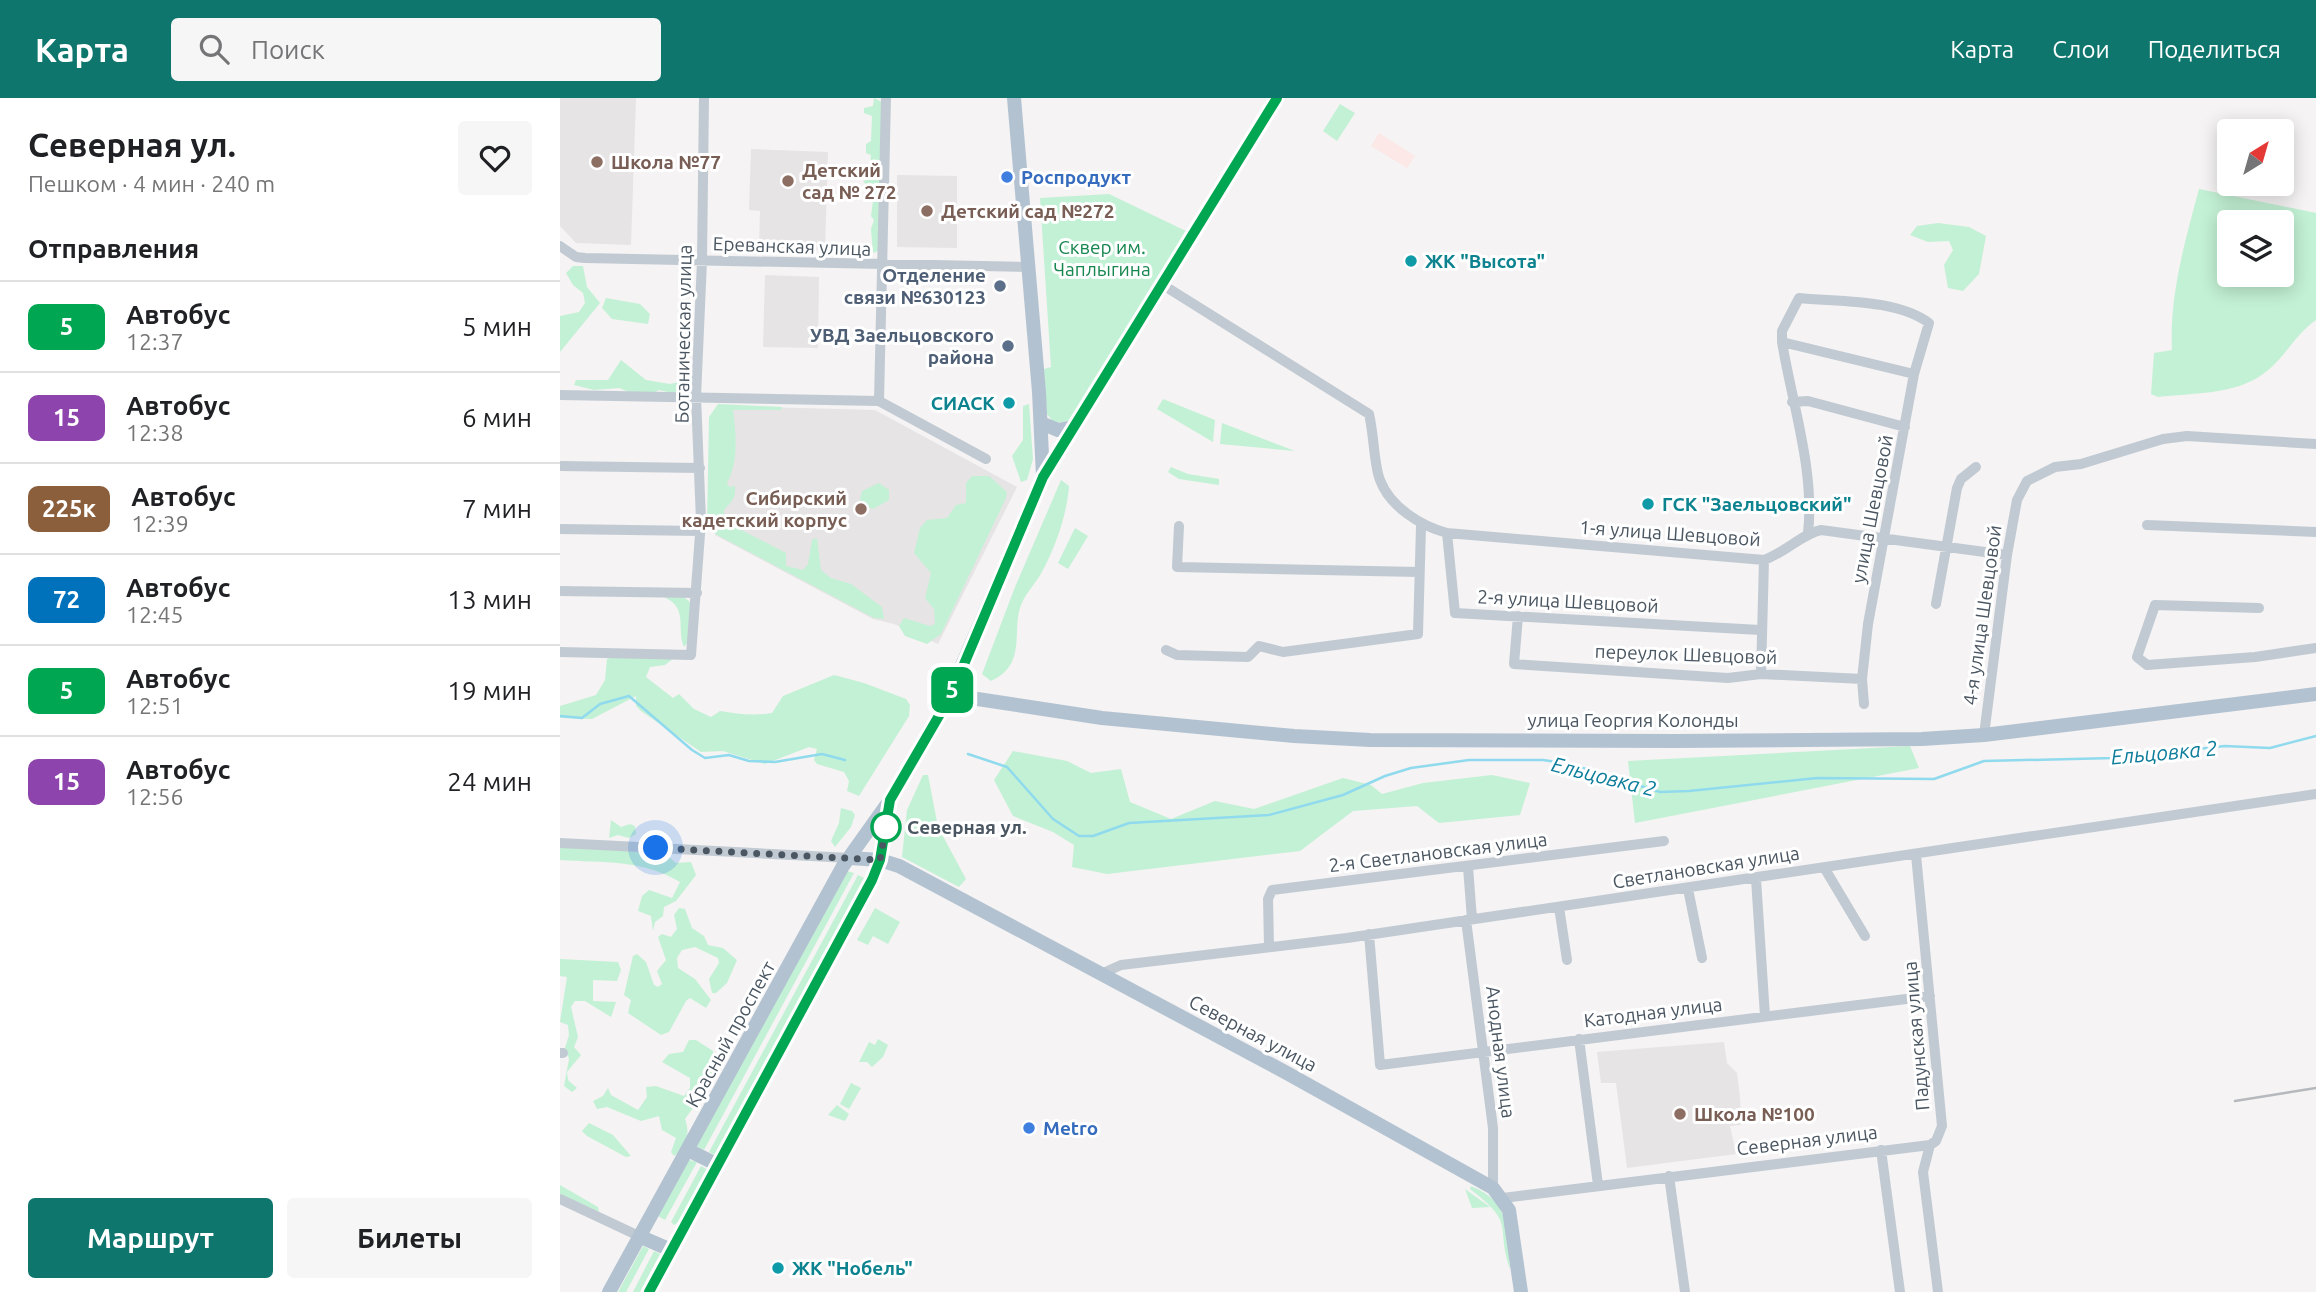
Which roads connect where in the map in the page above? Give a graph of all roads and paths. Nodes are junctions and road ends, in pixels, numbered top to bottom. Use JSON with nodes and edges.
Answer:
{"nodes":[{"id":1,"x":704,"y":98,"type":"edge"},
{"id":2,"x":886,"y":98,"type":"edge"},
{"id":3,"x":1014,"y":98,"type":"edge"},
{"id":4,"x":1277,"y":98,"type":"edge"},
{"id":5,"x":563,"y":254,"type":"edge"},
{"id":6,"x":702,"y":261,"type":"junction"},
{"id":7,"x":881,"y":266,"type":"junction"},
{"id":8,"x":1028,"y":267,"type":"junction"},
{"id":9,"x":1163,"y":285,"type":"junction"},
{"id":10,"x":1782,"y":342,"type":"junction"},
{"id":11,"x":1914,"y":374,"type":"junction"},
{"id":12,"x":560,"y":395,"type":"edge"},
{"id":13,"x":696,"y":397,"type":"junction"},
{"id":14,"x":879,"y":401,"type":"junction"},
{"id":15,"x":1792,"y":402,"type":"junction"},
{"id":16,"x":1041,"y":423,"type":"junction"},
{"id":17,"x":1073,"y":427,"type":"junction"},
{"id":18,"x":1905,"y":427,"type":"junction"},
{"id":19,"x":2316,"y":444,"type":"edge"},
{"id":20,"x":986,"y":459,"type":"dead end"},
{"id":21,"x":560,"y":466,"type":"edge"},
{"id":22,"x":1976,"y":467,"type":"dead end"},
{"id":23,"x":700,"y":468,"type":"junction"},
{"id":24,"x":1043,"y":477,"type":"junction"},
{"id":25,"x":2147,"y":525,"type":"dead end"},
{"id":26,"x":1179,"y":526,"type":"dead end"},
{"id":27,"x":1421,"y":526,"type":"junction"},
{"id":28,"x":560,"y":528,"type":"edge"},
{"id":29,"x":701,"y":531,"type":"junction"},
{"id":30,"x":2316,"y":532,"type":"edge"},
{"id":31,"x":1447,"y":533,"type":"junction"},
{"id":32,"x":1808,"y":533,"type":"junction"},
{"id":33,"x":1884,"y":537,"type":"junction"},
{"id":34,"x":1946,"y":546,"type":"junction"},
{"id":35,"x":2007,"y":555,"type":"junction"},
{"id":36,"x":1764,"y":560,"type":"junction"},
{"id":37,"x":1419,"y":572,"type":"junction"},
{"id":38,"x":560,"y":591,"type":"edge"},
{"id":39,"x":697,"y":593,"type":"junction"},
{"id":40,"x":1936,"y":604,"type":"dead end"},
{"id":41,"x":2259,"y":608,"type":"dead end"},
{"id":42,"x":1518,"y":616,"type":"junction"},
{"id":43,"x":1759,"y":629,"type":"junction"},
{"id":44,"x":2316,"y":648,"type":"edge"},
{"id":45,"x":1166,"y":650,"type":"dead end"},
{"id":46,"x":560,"y":652,"type":"edge"},
{"id":47,"x":1760,"y":674,"type":"junction"},
{"id":48,"x":1861,"y":679,"type":"junction"},
{"id":49,"x":2316,"y":694,"type":"edge"},
{"id":50,"x":951,"y":695,"type":"junction"},
{"id":51,"x":1864,"y":704,"type":"dead end"},
{"id":52,"x":1984,"y":735,"type":"junction"},
{"id":53,"x":2316,"y":794,"type":"edge"},
{"id":54,"x":890,"y":800,"type":"junction"},
{"id":55,"x":1664,"y":841,"type":"dead end"},
{"id":56,"x":560,"y":843,"type":"edge"},
{"id":57,"x":1916,"y":855,"type":"junction"},
{"id":58,"x":850,"y":858,"type":"junction"},
{"id":59,"x":880,"y":860,"type":"junction"},
{"id":60,"x":1468,"y":867,"type":"junction"},
{"id":61,"x":1825,"y":869,"type":"junction"},
{"id":62,"x":1756,"y":879,"type":"junction"},
{"id":63,"x":1688,"y":889,"type":"junction"},
{"id":64,"x":1559,"y":907,"type":"junction"},
{"id":65,"x":1469,"y":920,"type":"junction"},
{"id":66,"x":1369,"y":934,"type":"junction"},
{"id":67,"x":1865,"y":936,"type":"dead end"},
{"id":68,"x":1269,"y":946,"type":"junction"},
{"id":69,"x":1702,"y":958,"type":"dead end"},
{"id":70,"x":1567,"y":960,"type":"dead end"},
{"id":71,"x":1101,"y":974,"type":"junction"},
{"id":72,"x":1930,"y":996,"type":"junction"},
{"id":73,"x":1765,"y":1016,"type":"junction"},
{"id":74,"x":1579,"y":1039,"type":"junction"},
{"id":75,"x":1484,"y":1053,"type":"junction"},
{"id":76,"x":1930,"y":1145,"type":"junction"},
{"id":77,"x":688,"y":1150,"type":"junction"},
{"id":78,"x":1881,"y":1150,"type":"junction"},
{"id":79,"x":718,"y":1165,"type":"junction"},
{"id":80,"x":1669,"y":1176,"type":"junction"},
{"id":81,"x":1598,"y":1185,"type":"junction"},
{"id":82,"x":1498,"y":1193,"type":"junction"},
{"id":83,"x":560,"y":1199,"type":"edge"},
{"id":84,"x":641,"y":1237,"type":"junction"},
{"id":85,"x":671,"y":1250,"type":"junction"},
{"id":86,"x":609,"y":1292,"type":"edge"},
{"id":87,"x":649,"y":1292,"type":"edge"},
{"id":88,"x":1521,"y":1292,"type":"edge"},
{"id":89,"x":1685,"y":1292,"type":"edge"},
{"id":90,"x":1900,"y":1292,"type":"edge"},
{"id":91,"x":1938,"y":1292,"type":"edge"}],
"edges":[{"from":1,"to":6,"type":"street","name":"Ботаническая улица"},
{"from":2,"to":7,"type":"street"},
{"from":3,"to":8,"type":"main road"},
{"from":4,"to":9,"type":"street"},
{"from":5,"to":6,"type":"street","name":"Ереванская улица"},
{"from":6,"to":7,"type":"street","name":"Ереванская улица"},
{"from":6,"to":13,"type":"street","name":"Ботаническая улица"},
{"from":7,"to":8,"type":"street","name":"Ереванская улица"},
{"from":7,"to":14,"type":"street"},
{"from":8,"to":16,"type":"main road"},
{"from":9,"to":17,"type":"street"},
{"from":9,"to":27,"type":"street"},
{"from":10,"to":11,"type":"street"},
{"from":10,"to":11,"type":"street","name":"улица Шевцовой"},
{"from":10,"to":15,"type":"street"},
{"from":11,"to":18,"type":"street","name":"улица Шевцовой"},
{"from":12,"to":13,"type":"street"},
{"from":13,"to":14,"type":"street"},
{"from":13,"to":23,"type":"street","name":"Ботаническая улица"},
{"from":14,"to":20,"type":"street"},
{"from":15,"to":18,"type":"street"},
{"from":15,"to":32,"type":"street"},
{"from":16,"to":17,"type":"main road"},
{"from":16,"to":24,"type":"main road"},
{"from":17,"to":24,"type":"street"},
{"from":18,"to":33,"type":"street","name":"улица Шевцовой"},
{"from":19,"to":35,"type":"street","name":"4-я улица Шевцовой"},
{"from":21,"to":23,"type":"street"},
{"from":22,"to":34,"type":"street"},
{"from":23,"to":29,"type":"street","name":"Ботаническая улица"},
{"from":24,"to":50,"type":"main road","name":"Красный проспект"},
{"from":25,"to":30,"type":"street"},
{"from":26,"to":37,"type":"street"},
{"from":27,"to":31,"type":"street","name":"1-я улица Шевцовой"},
{"from":27,"to":37,"type":"street"},
{"from":28,"to":29,"type":"street"},
{"from":29,"to":39,"type":"street","name":"Ботаническая улица"},
{"from":31,"to":36,"type":"street","name":"1-я улица Шевцовой"},
{"from":31,"to":42,"type":"street","name":"2-я улица Шевцовой"},
{"from":32,"to":33,"type":"street"},
{"from":32,"to":36,"type":"street","name":"1-я улица Шевцовой"},
{"from":33,"to":34,"type":"street"},
{"from":33,"to":48,"type":"street","name":"улица Шевцовой"},
{"from":34,"to":35,"type":"street"},
{"from":34,"to":40,"type":"street"},
{"from":35,"to":52,"type":"street","name":"4-я улица Шевцовой"},
{"from":36,"to":43,"type":"street"},
{"from":37,"to":45,"type":"street"},
{"from":38,"to":39,"type":"street"},
{"from":39,"to":46,"type":"street","name":"Ботаническая улица"},
{"from":41,"to":44,"type":"street"},
{"from":42,"to":43,"type":"street","name":"2-я улица Шевцовой"},
{"from":42,"to":47,"type":"street","name":"переулок Шевцовой"},
{"from":43,"to":47,"type":"street"},
{"from":47,"to":48,"type":"street","name":"переулок Шевцовой"},
{"from":48,"to":51,"type":"street","name":"улица Шевцовой"},
{"from":49,"to":52,"type":"main road","name":"улица Георгия Колонды"},
{"from":50,"to":52,"type":"main road","name":"улица Георгия Колонды"},
{"from":50,"to":54,"type":"main road","name":"Красный проспект"},
{"from":53,"to":57,"type":"street","name":"Светлановская улица"},
{"from":54,"to":58,"type":"main road","name":"Красный проспект"},
{"from":54,"to":59,"type":"main road","name":"Красный проспект"},
{"from":55,"to":60,"type":"street","name":"2-я Светлановская улица"},
{"from":56,"to":58,"type":"street","name":"Северная улица"},
{"from":57,"to":61,"type":"street","name":"Светлановская улица"},
{"from":57,"to":72,"type":"street","name":"Падунская улица"},
{"from":58,"to":59,"type":"main road","name":"Северная улица"},
{"from":58,"to":77,"type":"main road","name":"Красный проспект"},
{"from":59,"to":71,"type":"main road","name":"Северная улица"},
{"from":59,"to":79,"type":"main road","name":"Красный проспект"},
{"from":60,"to":65,"type":"street","name":"Анодная улица"},
{"from":60,"to":68,"type":"street","name":"2-я Светлановская улица"},
{"from":61,"to":62,"type":"street","name":"Светлановская улица"},
{"from":61,"to":67,"type":"street"},
{"from":62,"to":63,"type":"street","name":"Светлановская улица"},
{"from":62,"to":73,"type":"street"},
{"from":63,"to":64,"type":"street","name":"Светлановская улица"},
{"from":63,"to":69,"type":"street"},
{"from":64,"to":65,"type":"street","name":"Светлановская улица"},
{"from":64,"to":70,"type":"street"},
{"from":65,"to":66,"type":"street","name":"Светлановская улица"},
{"from":65,"to":75,"type":"street","name":"Анодная улица"},
{"from":66,"to":68,"type":"street","name":"Светлановская улица"},
{"from":66,"to":75,"type":"street","name":"Катодная улица"},
{"from":68,"to":71,"type":"street","name":"Светлановская улица"},
{"from":71,"to":82,"type":"main road","name":"Северная улица"},
{"from":72,"to":73,"type":"street","name":"Катодная улица"},
{"from":72,"to":76,"type":"street","name":"Падунская улица"},
{"from":73,"to":74,"type":"street","name":"Катодная улица"},
{"from":74,"to":75,"type":"street","name":"Катодная улица"},
{"from":74,"to":81,"type":"street"},
{"from":75,"to":82,"type":"street","name":"Анодная улица"},
{"from":76,"to":78,"type":"street","name":"Северная улица"},
{"from":76,"to":91,"type":"street","name":"Падунская улица"},
{"from":77,"to":79,"type":"main road"},
{"from":77,"to":84,"type":"main road","name":"Красный проспект"},
{"from":78,"to":80,"type":"street","name":"Северная улица"},
{"from":78,"to":90,"type":"street"},
{"from":79,"to":85,"type":"main road","name":"Красный проспект"},
{"from":80,"to":81,"type":"street","name":"Северная улица"},
{"from":80,"to":89,"type":"street"},
{"from":81,"to":82,"type":"street","name":"Северная улица"},
{"from":82,"to":88,"type":"main road"},
{"from":83,"to":84,"type":"street"},
{"from":84,"to":85,"type":"main road"},
{"from":84,"to":86,"type":"main road","name":"Красный проспект"},
{"from":85,"to":87,"type":"main road","name":"Красный проспект"}]}
